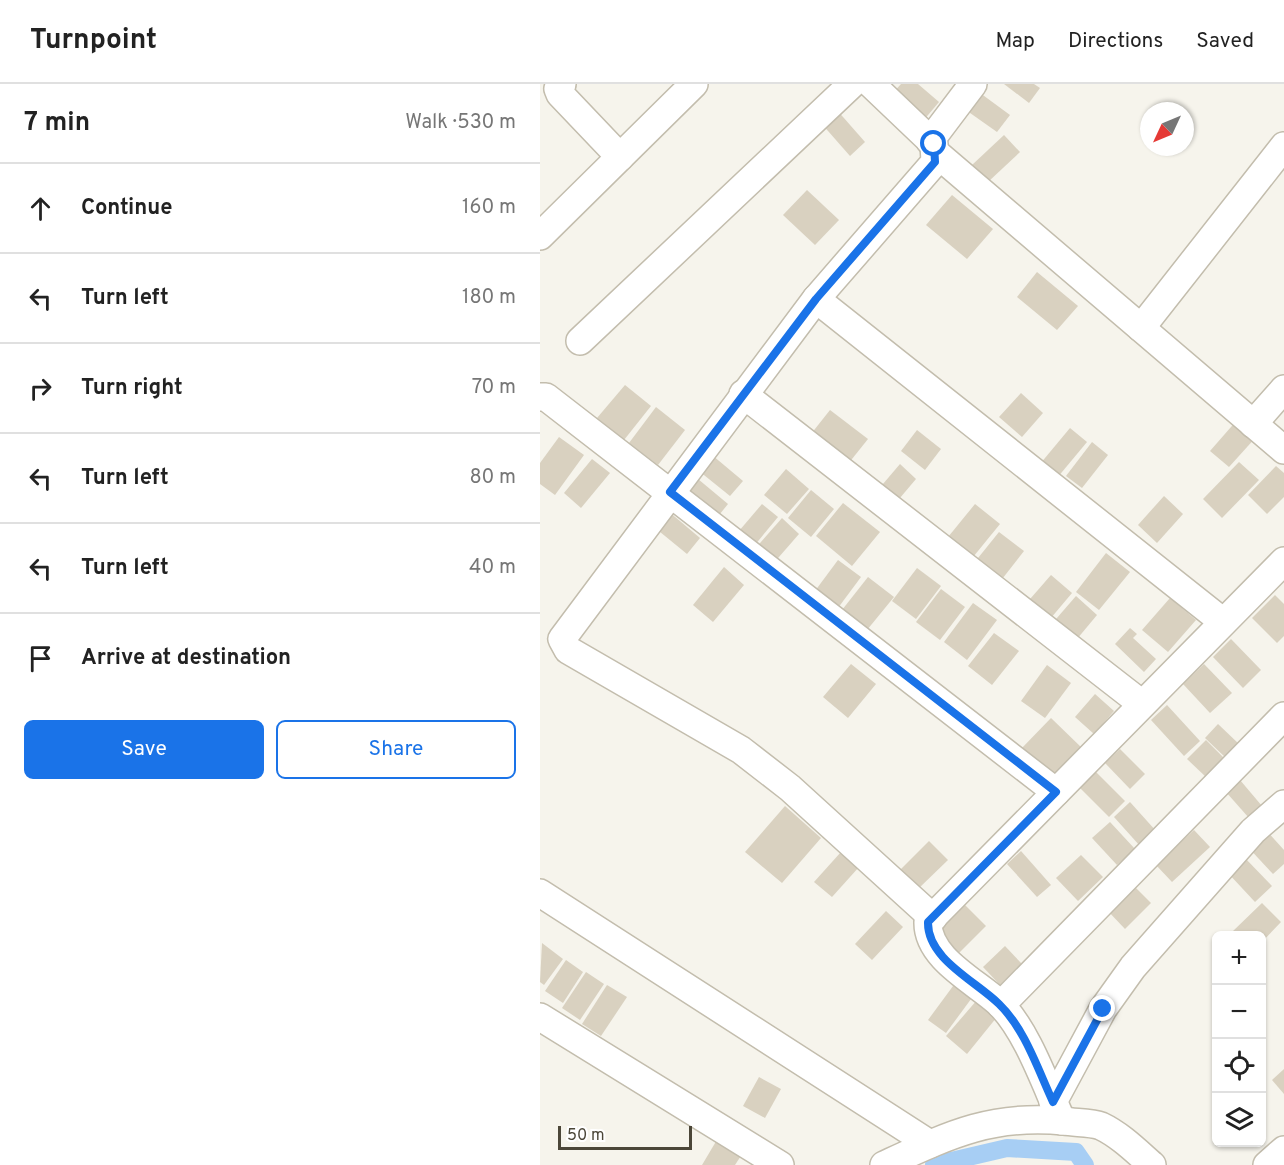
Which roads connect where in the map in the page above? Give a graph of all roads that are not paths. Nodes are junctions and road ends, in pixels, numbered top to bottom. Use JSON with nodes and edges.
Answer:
{"nodes":[{"id":1,"x":562,"y":84,"type":"edge"},
{"id":2,"x":694,"y":84,"type":"edge"},
{"id":3,"x":852,"y":84,"type":"edge"},
{"id":4,"x":871,"y":84,"type":"edge"},
{"id":5,"x":973,"y":84,"type":"edge"},
{"id":6,"x":1284,"y":146,"type":"edge"},
{"id":7,"x":933,"y":147,"type":"junction"},
{"id":8,"x":620,"y":157,"type":"junction"},
{"id":9,"x":540,"y":236,"type":"edge"},
{"id":10,"x":816,"y":299,"type":"junction"},
{"id":11,"x":1141,"y":328,"type":"junction"},
{"id":12,"x":580,"y":341,"type":"dead end"},
{"id":13,"x":1284,"y":389,"type":"edge"},
{"id":14,"x":743,"y":394,"type":"junction"},
{"id":15,"x":540,"y":398,"type":"edge"},
{"id":16,"x":1253,"y":424,"type":"junction"},
{"id":17,"x":1284,"y":450,"type":"edge"},
{"id":18,"x":670,"y":492,"type":"junction"},
{"id":19,"x":1284,"y":561,"type":"edge"},
{"id":20,"x":1222,"y":621,"type":"junction"},
{"id":21,"x":1143,"y":704,"type":"junction"},
{"id":22,"x":1284,"y":716,"type":"edge"},
{"id":23,"x":1056,"y":792,"type":"junction"},
{"id":24,"x":1284,"y":804,"type":"edge"},
{"id":25,"x":540,"y":893,"type":"edge"},
{"id":26,"x":933,"y":918,"type":"junction"},
{"id":27,"x":1001,"y":1005,"type":"junction"},
{"id":28,"x":540,"y":1017,"type":"edge"},
{"id":29,"x":1058,"y":1111,"type":"junction"},
{"id":30,"x":930,"y":1144,"type":"junction"},
{"id":31,"x":1284,"y":1150,"type":"edge"},
{"id":32,"x":780,"y":1165,"type":"edge"},
{"id":33,"x":884,"y":1165,"type":"edge"},
{"id":34,"x":1152,"y":1165,"type":"edge"},
{"id":35,"x":1267,"y":1165,"type":"edge"}],
"edges":[{"from":1,"to":8,"type":"street"},
{"from":2,"to":8,"type":"street"},
{"from":3,"to":12,"type":"street"},
{"from":4,"to":7,"type":"street"},
{"from":5,"to":7,"type":"street"},
{"from":6,"to":11,"type":"street"},
{"from":7,"to":10,"type":"street"},
{"from":7,"to":11,"type":"street"},
{"from":8,"to":9,"type":"street"},
{"from":10,"to":14,"type":"street"},
{"from":10,"to":20,"type":"street"},
{"from":11,"to":16,"type":"street"},
{"from":13,"to":16,"type":"street"},
{"from":14,"to":18,"type":"street"},
{"from":14,"to":21,"type":"street"},
{"from":15,"to":18,"type":"street"},
{"from":16,"to":17,"type":"street"},
{"from":18,"to":23,"type":"street"},
{"from":18,"to":26,"type":"street"},
{"from":19,"to":20,"type":"street"},
{"from":20,"to":21,"type":"street"},
{"from":21,"to":23,"type":"street"},
{"from":22,"to":27,"type":"street"},
{"from":23,"to":26,"type":"street"},
{"from":24,"to":29,"type":"street"},
{"from":25,"to":30,"type":"street"},
{"from":26,"to":27,"type":"street"},
{"from":27,"to":29,"type":"street"},
{"from":28,"to":32,"type":"street"},
{"from":29,"to":30,"type":"street"},
{"from":29,"to":34,"type":"street"},
{"from":30,"to":33,"type":"street"},
{"from":31,"to":35,"type":"street"}]}
